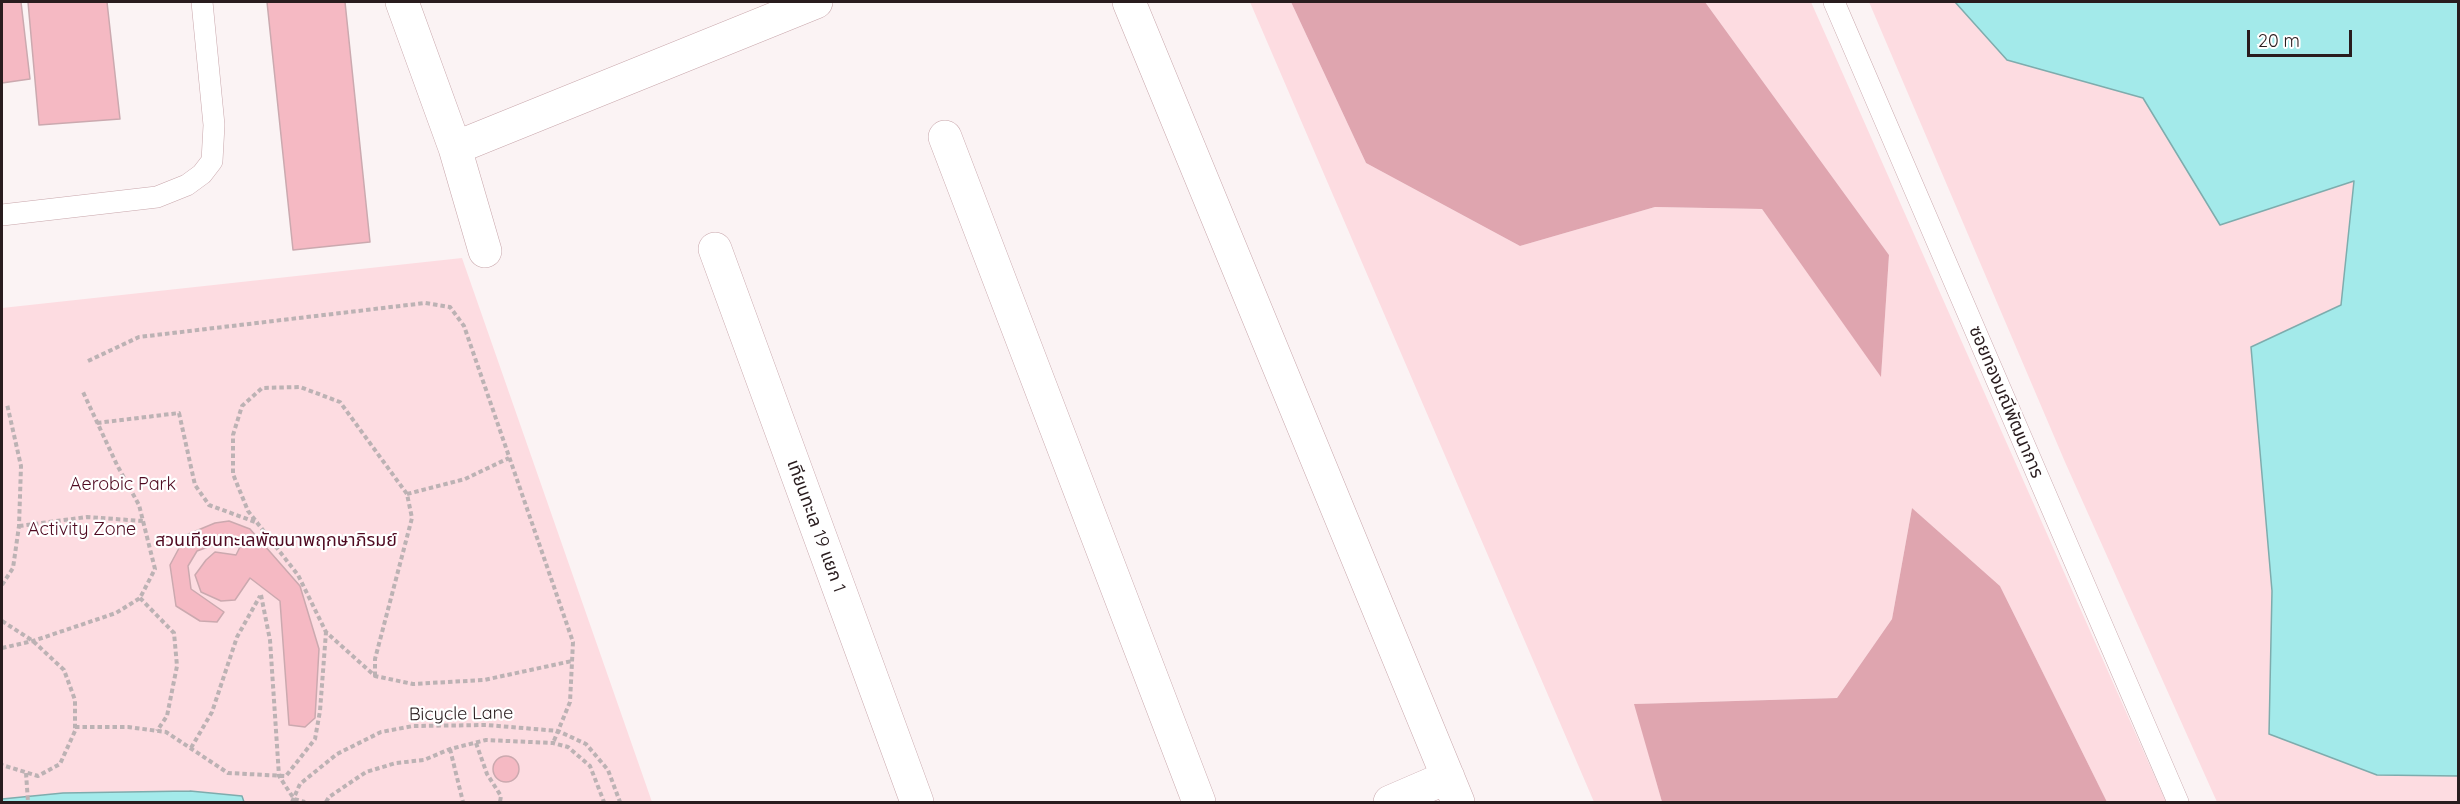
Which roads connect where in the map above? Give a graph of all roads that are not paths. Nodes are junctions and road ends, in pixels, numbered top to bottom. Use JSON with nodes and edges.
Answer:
{"nodes":[{"id":1,"x":202,"y":2,"type":"edge"},
{"id":2,"x":402,"y":2,"type":"edge"},
{"id":3,"x":816,"y":2,"type":"edge"},
{"id":4,"x":1129,"y":2,"type":"edge"},
{"id":5,"x":1834,"y":2,"type":"edge"},
{"id":6,"x":945,"y":137,"type":"dead end"},
{"id":7,"x":455,"y":148,"type":"junction"},
{"id":8,"x":2,"y":215,"type":"edge"},
{"id":9,"x":716,"y":249,"type":"dead end"},
{"id":10,"x":485,"y":251,"type":"dead end"},
{"id":11,"x":1453,"y":790,"type":"edge"},
{"id":12,"x":917,"y":802,"type":"edge"},
{"id":13,"x":1198,"y":802,"type":"edge"},
{"id":14,"x":1390,"y":802,"type":"edge"},
{"id":15,"x":2178,"y":802,"type":"edge"}],
"edges":[{"from":1,"to":8,"type":"lane"},
{"from":2,"to":7,"type":"street"},
{"from":3,"to":7,"type":"street"},
{"from":4,"to":11,"type":"street"},
{"from":5,"to":15,"type":"lane","name":"ซอยทองมณีพัฒนาการ"},
{"from":6,"to":13,"type":"street"},
{"from":7,"to":10,"type":"street"},
{"from":9,"to":12,"type":"street","name":"เทียนทะเล 19 แยก 1"},
{"from":11,"to":14,"type":"street"}]}
